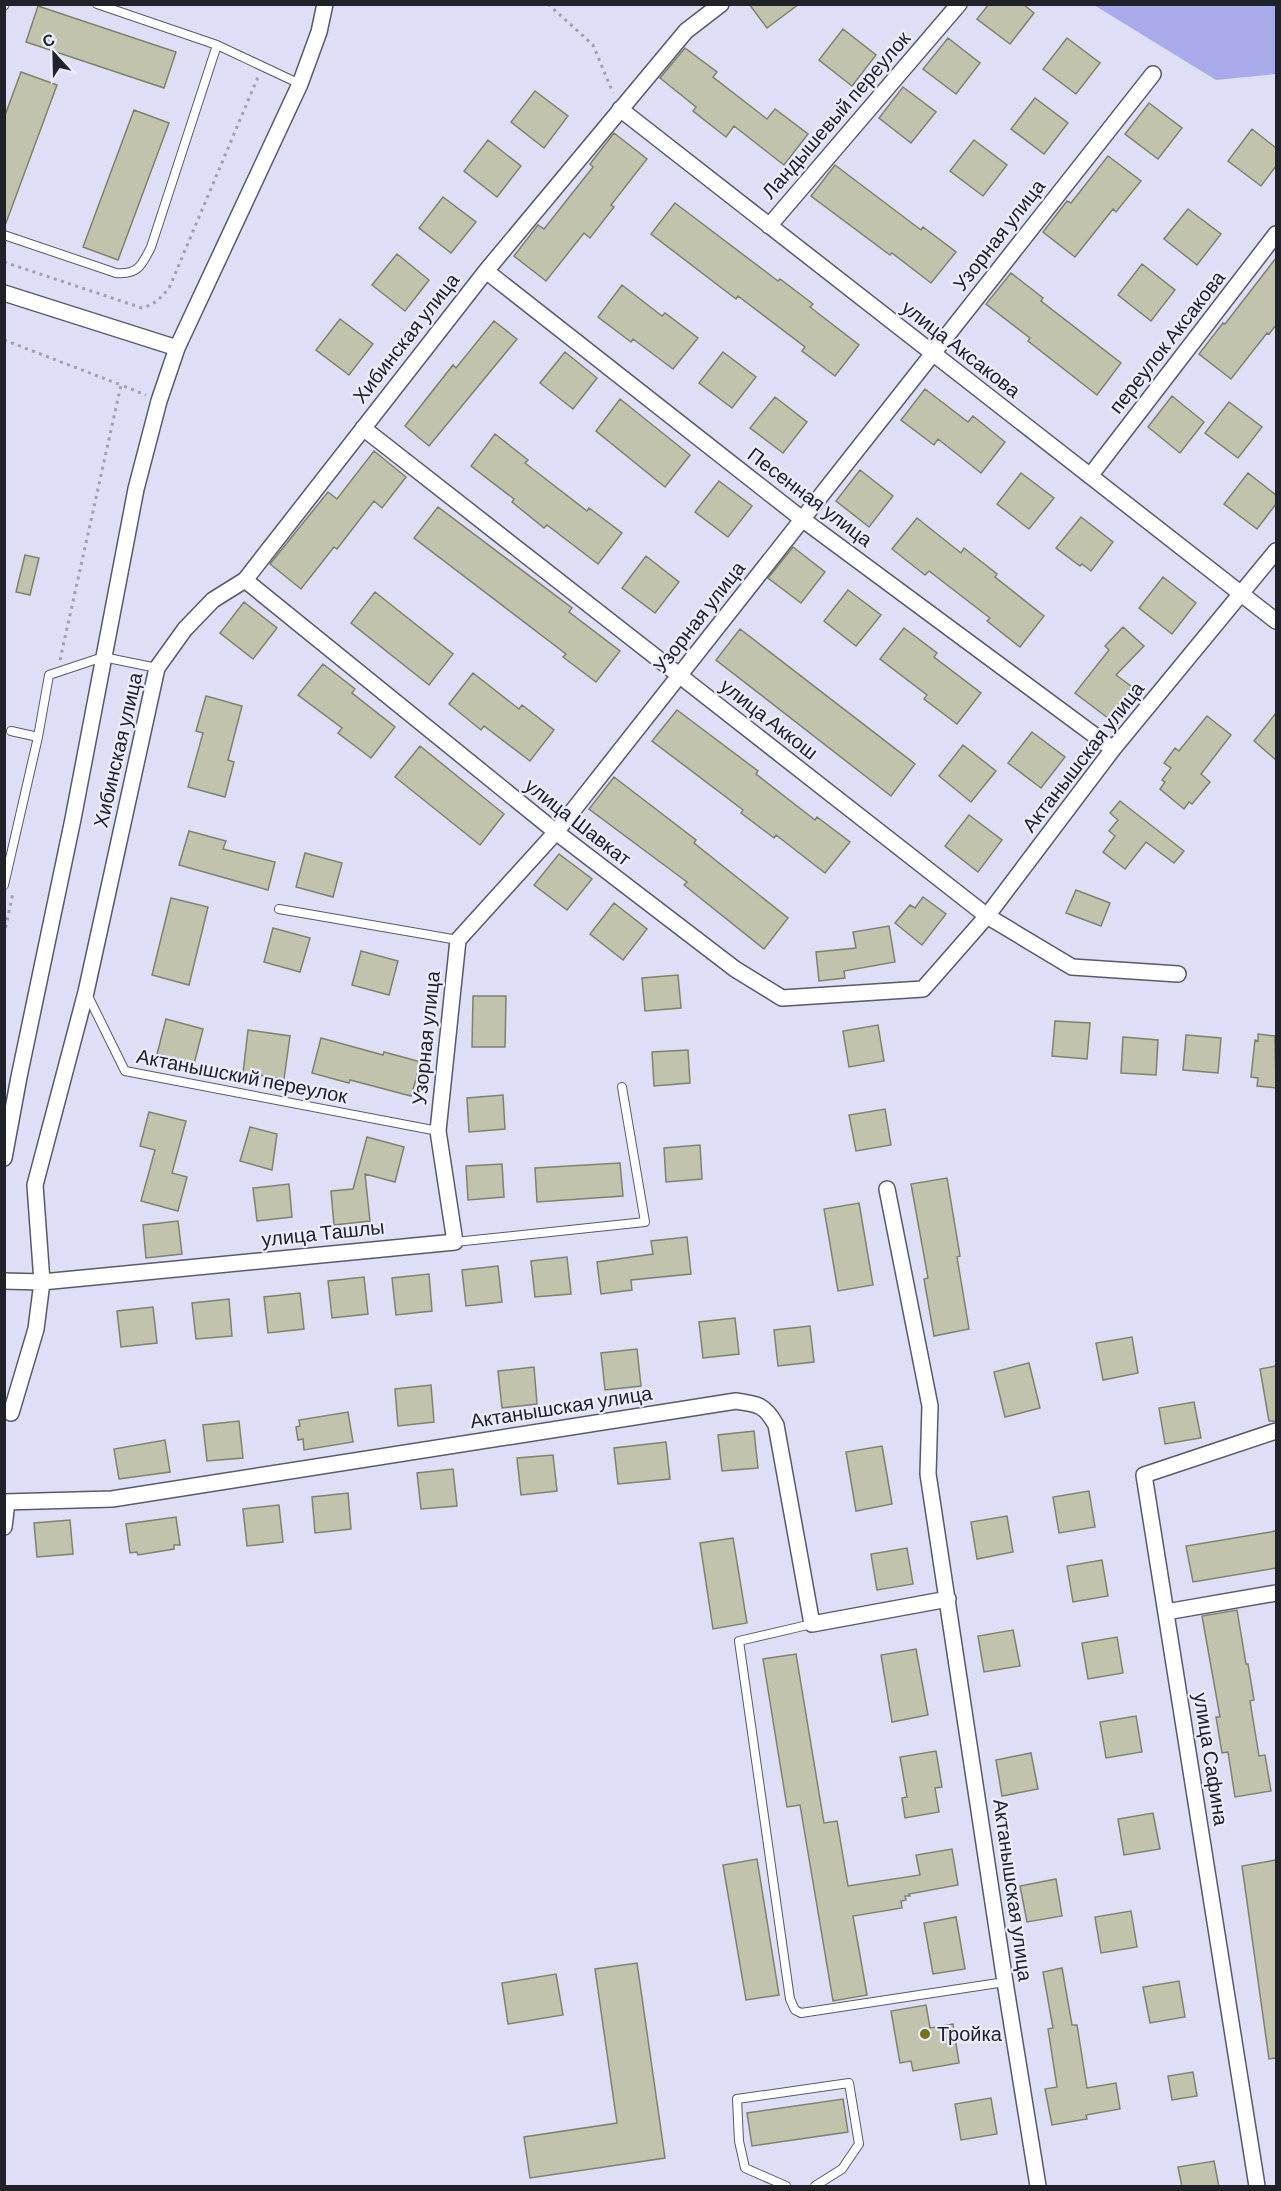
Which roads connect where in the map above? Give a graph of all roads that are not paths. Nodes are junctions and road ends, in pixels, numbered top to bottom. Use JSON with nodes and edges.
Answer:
{"nodes":[{"id":1,"x":97,"y":4,"type":"edge"},
{"id":2,"x":325,"y":4,"type":"edge"},
{"id":3,"x":721,"y":4,"type":"edge"},
{"id":4,"x":959,"y":4,"type":"edge"},
{"id":5,"x":217,"y":45,"type":"junction"},
{"id":6,"x":1153,"y":74,"type":"dead end"},
{"id":7,"x":300,"y":84,"type":"junction"},
{"id":8,"x":620,"y":109,"type":"junction"},
{"id":9,"x":769,"y":226,"type":"junction"},
{"id":10,"x":1276,"y":234,"type":"edge"},
{"id":11,"x":4,"y":235,"type":"edge"},
{"id":12,"x":486,"y":271,"type":"junction"},
{"id":13,"x":4,"y":293,"type":"edge"},
{"id":14,"x":177,"y":348,"type":"junction"},
{"id":15,"x":933,"y":353,"type":"junction"},
{"id":16,"x":363,"y":428,"type":"junction"},
{"id":17,"x":1090,"y":476,"type":"junction"},
{"id":18,"x":802,"y":519,"type":"junction"},
{"id":19,"x":1276,"y":551,"type":"edge"},
{"id":20,"x":245,"y":580,"type":"junction"},
{"id":21,"x":1242,"y":594,"type":"junction"},
{"id":22,"x":1276,"y":621,"type":"edge"},
{"id":23,"x":103,"y":657,"type":"junction"},
{"id":24,"x":157,"y":668,"type":"junction"},
{"id":25,"x":679,"y":675,"type":"junction"},
{"id":26,"x":11,"y":731,"type":"dead end"},
{"id":27,"x":38,"y":737,"type":"junction"},
{"id":28,"x":1113,"y":749,"type":"junction"},
{"id":29,"x":556,"y":832,"type":"junction"},
{"id":30,"x":4,"y":885,"type":"edge"},
{"id":31,"x":279,"y":909,"type":"dead end"},
{"id":32,"x":987,"y":916,"type":"junction"},
{"id":33,"x":458,"y":939,"type":"junction"},
{"id":34,"x":1178,"y":974,"type":"dead end"},
{"id":35,"x":923,"y":989,"type":"joint"},
{"id":36,"x":86,"y":992,"type":"junction"},
{"id":37,"x":12,"y":1075,"type":"edge"},
{"id":38,"x":622,"y":1087,"type":"dead end"},
{"id":39,"x":438,"y":1131,"type":"junction"},
{"id":40,"x":4,"y":1158,"type":"edge"},
{"id":41,"x":887,"y":1189,"type":"dead end"},
{"id":42,"x":455,"y":1242,"type":"junction"},
{"id":43,"x":4,"y":1281,"type":"edge"},
{"id":44,"x":42,"y":1282,"type":"junction"},
{"id":45,"x":11,"y":1413,"type":"dead end"},
{"id":46,"x":1276,"y":1431,"type":"edge"},
{"id":47,"x":6,"y":1502,"type":"edge"},
{"id":48,"x":4,"y":1527,"type":"edge"},
{"id":49,"x":1276,"y":1593,"type":"edge"},
{"id":50,"x":948,"y":1599,"type":"junction"},
{"id":51,"x":1166,"y":1612,"type":"junction"},
{"id":52,"x":812,"y":1624,"type":"junction"},
{"id":53,"x":1005,"y":1982,"type":"junction"},
{"id":54,"x":786,"y":2187,"type":"edge"},
{"id":55,"x":815,"y":2187,"type":"edge"},
{"id":56,"x":1038,"y":2187,"type":"edge"},
{"id":57,"x":1257,"y":2187,"type":"edge"}],
"edges":[{"from":1,"to":5,"type":"lane"},
{"from":2,"to":7,"type":"street"},
{"from":3,"to":8,"type":"street","name":"Хибинская улица"},
{"from":4,"to":9,"type":"street","name":"Ландышевый переулок"},
{"from":5,"to":7,"type":"lane"},
{"from":5,"to":11,"type":"lane"},
{"from":6,"to":15,"type":"street","name":"Узорная улица"},
{"from":7,"to":14,"type":"street"},
{"from":8,"to":9,"type":"street","name":"улица Аксакова"},
{"from":8,"to":12,"type":"street","name":"Хибинская улица"},
{"from":9,"to":15,"type":"street","name":"улица Аксакова"},
{"from":10,"to":17,"type":"street","name":"переулок Аксакова"},
{"from":12,"to":16,"type":"street","name":"Хибинская улица"},
{"from":12,"to":18,"type":"street","name":"Песенная улица"},
{"from":13,"to":14,"type":"street"},
{"from":14,"to":23,"type":"street"},
{"from":15,"to":17,"type":"street","name":"улица Аксакова"},
{"from":15,"to":18,"type":"street","name":"Узорная улица"},
{"from":16,"to":20,"type":"street","name":"Хибинская улица"},
{"from":16,"to":25,"type":"street","name":"улица Аккош"},
{"from":17,"to":21,"type":"street","name":"улица Аксакова"},
{"from":18,"to":25,"type":"street","name":"Узорная улица"},
{"from":18,"to":28,"type":"street","name":"Песенная улица"},
{"from":19,"to":21,"type":"street","name":"Актанышская улица"},
{"from":20,"to":24,"type":"street","name":"Хибинская улица"},
{"from":20,"to":29,"type":"street","name":"улица Шавкат"},
{"from":21,"to":22,"type":"street","name":"улица Аксакова"},
{"from":21,"to":28,"type":"street","name":"Актанышская улица"},
{"from":23,"to":24,"type":"lane"},
{"from":23,"to":27,"type":"lane"},
{"from":23,"to":37,"type":"street"},
{"from":24,"to":36,"type":"street","name":"Хибинская улица"},
{"from":25,"to":29,"type":"street","name":"Узорная улица"},
{"from":25,"to":32,"type":"street","name":"улица Аккош"},
{"from":26,"to":27,"type":"lane"},
{"from":27,"to":30,"type":"lane"},
{"from":28,"to":32,"type":"street","name":"Актанышская улица"},
{"from":29,"to":33,"type":"street","name":"Узорная улица"},
{"from":29,"to":35,"type":"street","name":"улица Шавкат"},
{"from":31,"to":33,"type":"lane"},
{"from":32,"to":34,"type":"street","name":"улица Аккош"},
{"from":32,"to":35,"type":"street","name":"Актанышская улица"},
{"from":33,"to":39,"type":"street","name":"Узорная улица"},
{"from":36,"to":39,"type":"lane","name":"Актанышский переулок"},
{"from":36,"to":44,"type":"street","name":"Хибинская улица"},
{"from":37,"to":40,"type":"street"},
{"from":38,"to":42,"type":"lane","name":"улица Ташлы"},
{"from":39,"to":42,"type":"street","name":"Узорная улица"},
{"from":41,"to":50,"type":"street","name":"Актанышская улица"},
{"from":42,"to":44,"type":"street","name":"улица Ташлы"},
{"from":43,"to":44,"type":"street","name":"улица Ташлы"},
{"from":44,"to":45,"type":"street","name":"Хибинская улица"},
{"from":46,"to":51,"type":"street","name":"улица Сафина"},
{"from":47,"to":48,"type":"street"},
{"from":47,"to":52,"type":"street","name":"Актанышская улица"},
{"from":49,"to":51,"type":"street"},
{"from":50,"to":52,"type":"street"},
{"from":50,"to":53,"type":"street","name":"Актанышская улица"},
{"from":51,"to":57,"type":"street","name":"улица Сафина"},
{"from":52,"to":53,"type":"lane"},
{"from":53,"to":56,"type":"street","name":"Актанышская улица"},
{"from":54,"to":55,"type":"lane"}]}
